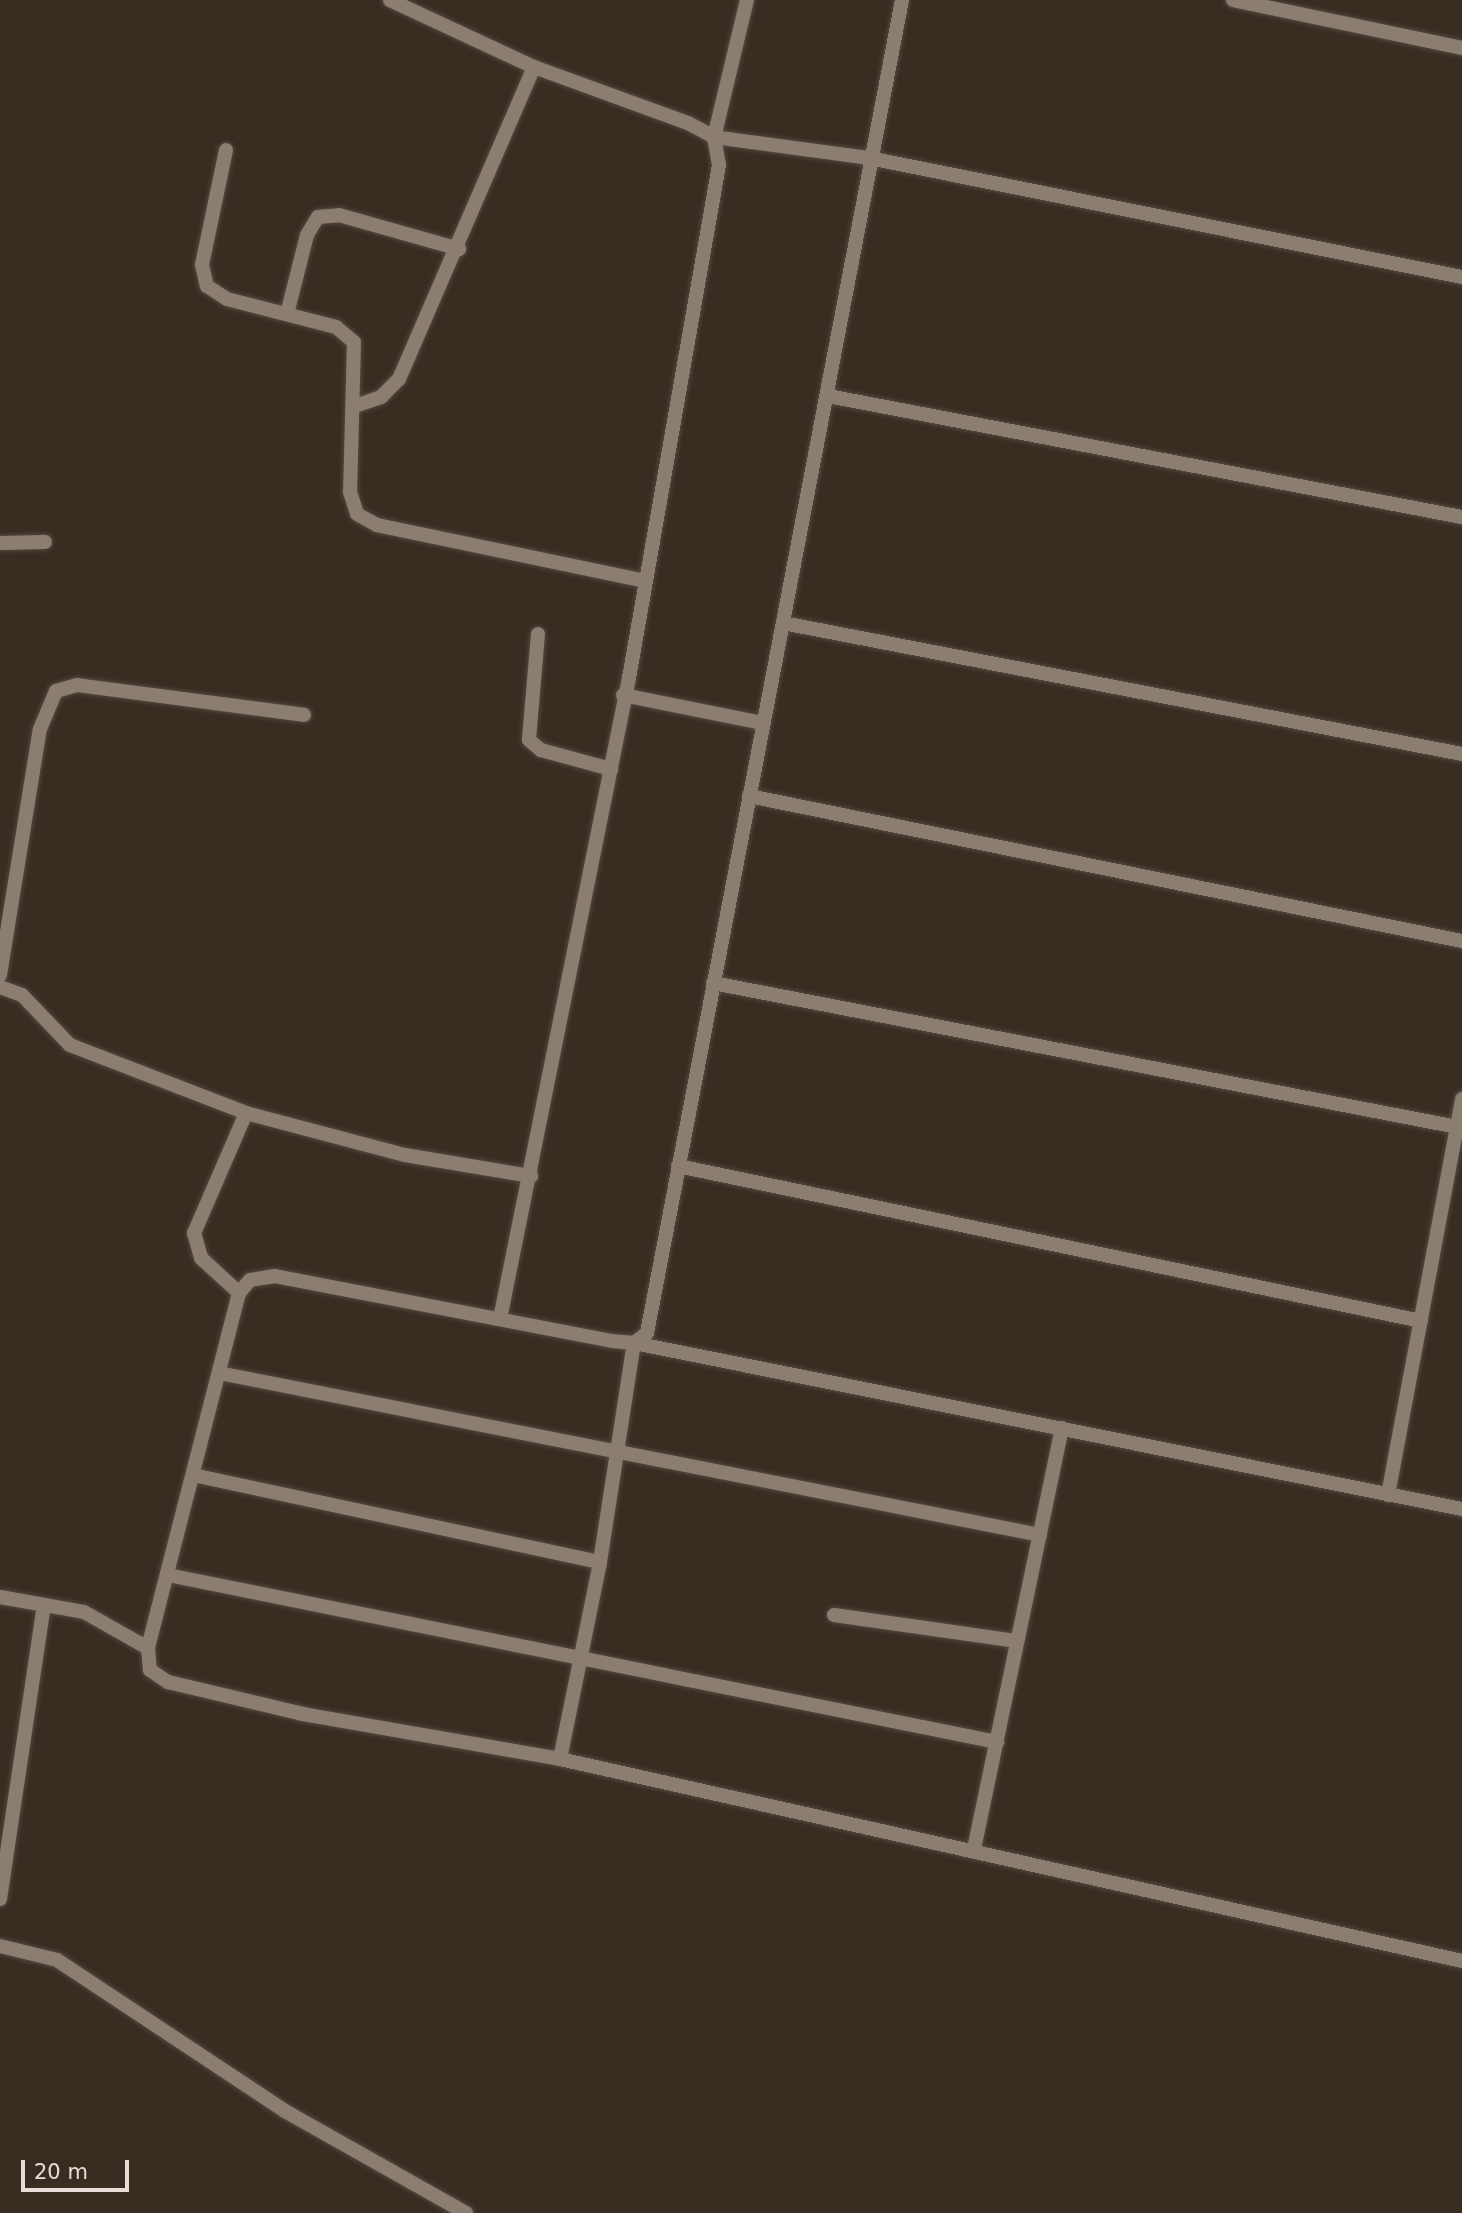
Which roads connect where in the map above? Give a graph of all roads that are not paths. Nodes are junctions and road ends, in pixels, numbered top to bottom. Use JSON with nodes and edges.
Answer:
{"nodes":[{"id":1,"x":390,"y":0,"type":"edge"},
{"id":2,"x":747,"y":0,"type":"edge"},
{"id":3,"x":902,"y":0,"type":"edge"},
{"id":4,"x":1233,"y":0,"type":"edge"},
{"id":5,"x":1462,"y":48,"type":"edge"},
{"id":6,"x":534,"y":67,"type":"junction"},
{"id":7,"x":714,"y":137,"type":"junction"},
{"id":8,"x":226,"y":150,"type":"dead end"},
{"id":9,"x":869,"y":158,"type":"junction"},
{"id":10,"x":459,"y":249,"type":"junction"},
{"id":11,"x":1462,"y":278,"type":"edge"},
{"id":12,"x":288,"y":314,"type":"junction"},
{"id":13,"x":828,"y":396,"type":"junction"},
{"id":14,"x":355,"y":406,"type":"junction"},
{"id":15,"x":1462,"y":517,"type":"edge"},
{"id":16,"x":45,"y":542,"type":"dead end"},
{"id":17,"x":0,"y":543,"type":"edge"},
{"id":18,"x":645,"y":581,"type":"junction"},
{"id":19,"x":783,"y":623,"type":"junction"},
{"id":20,"x":538,"y":634,"type":"dead end"},
{"id":21,"x":623,"y":695,"type":"junction"},
{"id":22,"x":304,"y":715,"type":"dead end"},
{"id":23,"x":762,"y":723,"type":"junction"},
{"id":24,"x":1462,"y":754,"type":"edge"},
{"id":25,"x":611,"y":769,"type":"junction"},
{"id":26,"x":749,"y":796,"type":"junction"},
{"id":27,"x":1462,"y":941,"type":"edge"},
{"id":28,"x":0,"y":975,"type":"edge"},
{"id":29,"x":713,"y":983,"type":"junction"},
{"id":30,"x":0,"y":988,"type":"edge"},
{"id":31,"x":1462,"y":1099,"type":"edge"},
{"id":32,"x":246,"y":1113,"type":"junction"},
{"id":33,"x":1457,"y":1127,"type":"junction"},
{"id":34,"x":678,"y":1166,"type":"junction"},
{"id":35,"x":531,"y":1176,"type":"junction"},
{"id":36,"x":239,"y":1293,"type":"junction"},
{"id":37,"x":500,"y":1319,"type":"junction"},
{"id":38,"x":1421,"y":1321,"type":"junction"},
{"id":39,"x":634,"y":1343,"type":"junction"},
{"id":40,"x":219,"y":1373,"type":"junction"},
{"id":41,"x":1062,"y":1428,"type":"junction"},
{"id":42,"x":618,"y":1455,"type":"junction"},
{"id":43,"x":193,"y":1475,"type":"junction"},
{"id":44,"x":1388,"y":1495,"type":"junction"},
{"id":45,"x":1462,"y":1509,"type":"edge"},
{"id":46,"x":1040,"y":1535,"type":"junction"},
{"id":47,"x":600,"y":1562,"type":"junction"},
{"id":48,"x":168,"y":1575,"type":"junction"},
{"id":49,"x":0,"y":1597,"type":"edge"},
{"id":50,"x":44,"y":1605,"type":"junction"},
{"id":51,"x":834,"y":1615,"type":"dead end"},
{"id":52,"x":1017,"y":1641,"type":"junction"},
{"id":53,"x":148,"y":1648,"type":"junction"},
{"id":54,"x":580,"y":1659,"type":"junction"},
{"id":55,"x":997,"y":1742,"type":"junction"},
{"id":56,"x":560,"y":1759,"type":"junction"},
{"id":57,"x":974,"y":1849,"type":"junction"},
{"id":58,"x":0,"y":1899,"type":"edge"},
{"id":59,"x":0,"y":1946,"type":"edge"},
{"id":60,"x":1462,"y":1961,"type":"edge"},
{"id":61,"x":466,"y":2213,"type":"edge"}],
"edges":[{"from":1,"to":6,"type":"street"},
{"from":2,"to":7,"type":"street"},
{"from":3,"to":9,"type":"street"},
{"from":4,"to":5,"type":"street"},
{"from":6,"to":7,"type":"street"},
{"from":6,"to":10,"type":"street"},
{"from":7,"to":9,"type":"street"},
{"from":7,"to":18,"type":"street"},
{"from":8,"to":12,"type":"street"},
{"from":9,"to":11,"type":"street"},
{"from":9,"to":13,"type":"street"},
{"from":10,"to":12,"type":"street"},
{"from":10,"to":14,"type":"street"},
{"from":12,"to":14,"type":"street"},
{"from":13,"to":15,"type":"street"},
{"from":13,"to":19,"type":"street"},
{"from":14,"to":18,"type":"street"},
{"from":16,"to":17,"type":"street"},
{"from":18,"to":21,"type":"street"},
{"from":19,"to":23,"type":"street"},
{"from":19,"to":24,"type":"street"},
{"from":20,"to":25,"type":"street"},
{"from":21,"to":23,"type":"street"},
{"from":21,"to":25,"type":"street"},
{"from":22,"to":28,"type":"street"},
{"from":23,"to":26,"type":"street"},
{"from":25,"to":35,"type":"street"},
{"from":26,"to":27,"type":"street"},
{"from":26,"to":29,"type":"street"},
{"from":29,"to":33,"type":"street"},
{"from":29,"to":34,"type":"street"},
{"from":30,"to":32,"type":"street"},
{"from":31,"to":33,"type":"street"},
{"from":32,"to":35,"type":"street"},
{"from":32,"to":36,"type":"street"},
{"from":33,"to":38,"type":"street"},
{"from":34,"to":38,"type":"street"},
{"from":34,"to":39,"type":"street"},
{"from":35,"to":37,"type":"street"},
{"from":36,"to":37,"type":"street"},
{"from":36,"to":40,"type":"street"},
{"from":37,"to":39,"type":"street"},
{"from":38,"to":44,"type":"street"},
{"from":39,"to":41,"type":"street"},
{"from":39,"to":42,"type":"street"},
{"from":40,"to":42,"type":"street"},
{"from":40,"to":43,"type":"street"},
{"from":41,"to":44,"type":"street"},
{"from":41,"to":46,"type":"street"},
{"from":42,"to":46,"type":"street"},
{"from":42,"to":47,"type":"street"},
{"from":43,"to":47,"type":"street"},
{"from":43,"to":48,"type":"street"},
{"from":44,"to":45,"type":"street"},
{"from":46,"to":52,"type":"street"},
{"from":47,"to":54,"type":"street"},
{"from":48,"to":53,"type":"street"},
{"from":48,"to":54,"type":"street"},
{"from":49,"to":50,"type":"street"},
{"from":50,"to":53,"type":"street"},
{"from":50,"to":58,"type":"street"},
{"from":51,"to":52,"type":"street"},
{"from":52,"to":55,"type":"street"},
{"from":53,"to":56,"type":"street"},
{"from":54,"to":55,"type":"street"},
{"from":54,"to":56,"type":"street"},
{"from":55,"to":57,"type":"street"},
{"from":56,"to":57,"type":"street"},
{"from":57,"to":60,"type":"street"},
{"from":59,"to":61,"type":"street"}]}
